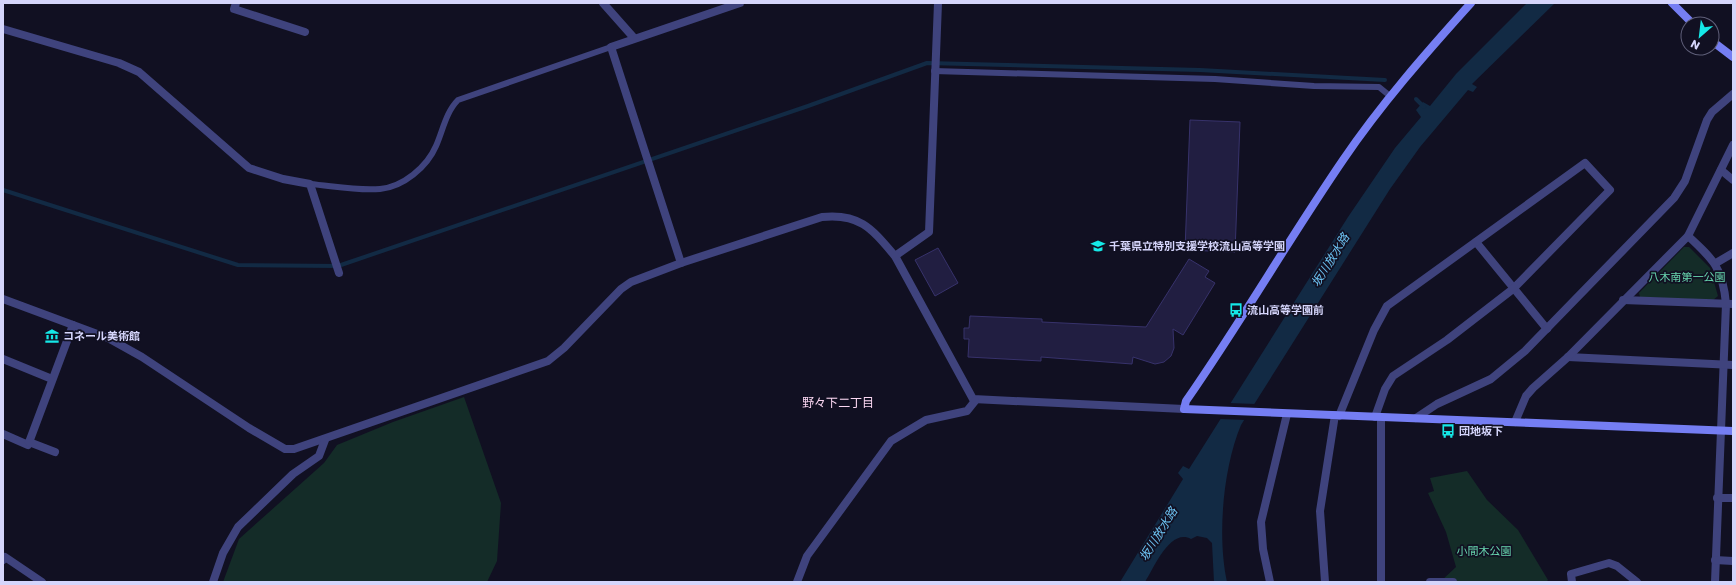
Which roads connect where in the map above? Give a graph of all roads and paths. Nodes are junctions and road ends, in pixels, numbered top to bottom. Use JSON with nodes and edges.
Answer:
{"nodes":[{"id":1,"x":236,"y":3,"type":"edge"},
{"id":2,"x":603,"y":3,"type":"edge"},
{"id":3,"x":740,"y":3,"type":"edge"},
{"id":4,"x":938,"y":3,"type":"edge"},
{"id":5,"x":1471,"y":3,"type":"edge"},
{"id":6,"x":1674,"y":4,"type":"edge"},
{"id":7,"x":1685,"y":16,"type":"edge"},
{"id":8,"x":3,"y":29,"type":"edge"},
{"id":9,"x":304,"y":32,"type":"dead end"},
{"id":10,"x":634,"y":38,"type":"junction"},
{"id":11,"x":1720,"y":46,"type":"edge"},
{"id":12,"x":611,"y":47,"type":"junction"},
{"id":13,"x":1733,"y":57,"type":"edge"},
{"id":14,"x":934,"y":71,"type":"junction"},
{"id":15,"x":1733,"y":94,"type":"edge"},
{"id":16,"x":1390,"y":96,"type":"junction"},
{"id":17,"x":1733,"y":145,"type":"edge"},
{"id":18,"x":1721,"y":170,"type":"junction"},
{"id":19,"x":1733,"y":180,"type":"edge"},
{"id":20,"x":310,"y":184,"type":"junction"},
{"id":21,"x":1688,"y":236,"type":"junction"},
{"id":22,"x":1476,"y":242,"type":"junction"},
{"id":23,"x":1733,"y":253,"type":"edge"},
{"id":24,"x":894,"y":256,"type":"junction"},
{"id":25,"x":681,"y":263,"type":"junction"},
{"id":26,"x":1716,"y":263,"type":"junction"},
{"id":27,"x":339,"y":273,"type":"dead end"},
{"id":28,"x":1513,"y":289,"type":"junction"},
{"id":29,"x":3,"y":299,"type":"edge"},
{"id":30,"x":1623,"y":300,"type":"junction"},
{"id":31,"x":1729,"y":304,"type":"edge"},
{"id":32,"x":73,"y":324,"type":"junction"},
{"id":33,"x":1547,"y":329,"type":"junction"},
{"id":34,"x":1568,"y":357,"type":"junction"},
{"id":35,"x":3,"y":359,"type":"edge"},
{"id":36,"x":1723,"y":365,"type":"junction"},
{"id":37,"x":1733,"y":365,"type":"edge"},
{"id":38,"x":52,"y":380,"type":"junction"},
{"id":39,"x":975,"y":401,"type":"junction"},
{"id":40,"x":1184,"y":409,"type":"junction"},
{"id":41,"x":1287,"y":414,"type":"junction"},
{"id":42,"x":1337,"y":416,"type":"junction"},
{"id":43,"x":1378,"y":417,"type":"junction"},
{"id":44,"x":1416,"y":418,"type":"junction"},
{"id":45,"x":1515,"y":422,"type":"junction"},
{"id":46,"x":1720,"y":431,"type":"junction"},
{"id":47,"x":1733,"y":431,"type":"edge"},
{"id":48,"x":3,"y":434,"type":"edge"},
{"id":49,"x":325,"y":440,"type":"junction"},
{"id":50,"x":29,"y":442,"type":"junction"},
{"id":51,"x":55,"y":452,"type":"dead end"},
{"id":52,"x":1718,"y":498,"type":"junction"},
{"id":53,"x":1733,"y":498,"type":"edge"},
{"id":54,"x":3,"y":560,"type":"edge"},
{"id":55,"x":1715,"y":560,"type":"junction"},
{"id":56,"x":1733,"y":561,"type":"edge"},
{"id":57,"x":42,"y":582,"type":"edge"},
{"id":58,"x":213,"y":582,"type":"edge"},
{"id":59,"x":797,"y":582,"type":"edge"},
{"id":60,"x":1270,"y":582,"type":"edge"},
{"id":61,"x":1325,"y":582,"type":"edge"},
{"id":62,"x":1381,"y":582,"type":"edge"},
{"id":63,"x":1430,"y":582,"type":"edge"},
{"id":64,"x":1453,"y":582,"type":"edge"},
{"id":65,"x":1572,"y":582,"type":"edge"},
{"id":66,"x":1636,"y":582,"type":"edge"},
{"id":67,"x":1715,"y":582,"type":"edge"}],
"edges":[{"from":1,"to":9,"type":"street"},
{"from":2,"to":10,"type":"street"},
{"from":3,"to":10,"type":"street"},
{"from":4,"to":14,"type":"street"},
{"from":5,"to":16,"type":"street"},
{"from":6,"to":7,"type":"street"},
{"from":8,"to":20,"type":"street"},
{"from":10,"to":12,"type":"street"},
{"from":11,"to":13,"type":"street"},
{"from":12,"to":20,"type":"lane"},
{"from":12,"to":25,"type":"street"},
{"from":14,"to":16,"type":"lane"},
{"from":14,"to":24,"type":"street"},
{"from":15,"to":33,"type":"street"},
{"from":16,"to":40,"type":"street"},
{"from":17,"to":18,"type":"street"},
{"from":18,"to":19,"type":"street"},
{"from":18,"to":21,"type":"street"},
{"from":20,"to":27,"type":"street"},
{"from":21,"to":26,"type":"street"},
{"from":21,"to":30,"type":"street"},
{"from":22,"to":28,"type":"street"},
{"from":22,"to":28,"type":"street"},
{"from":22,"to":42,"type":"street"},
{"from":23,"to":26,"type":"street"},
{"from":24,"to":25,"type":"street"},
{"from":24,"to":39,"type":"street"},
{"from":25,"to":49,"type":"street"},
{"from":26,"to":31,"type":"street"},
{"from":28,"to":33,"type":"street"},
{"from":28,"to":43,"type":"street"},
{"from":29,"to":32,"type":"street"},
{"from":30,"to":31,"type":"street"},
{"from":30,"to":34,"type":"street"},
{"from":31,"to":36,"type":"street"},
{"from":32,"to":38,"type":"street"},
{"from":32,"to":49,"type":"street"},
{"from":33,"to":44,"type":"street"},
{"from":34,"to":36,"type":"street"},
{"from":34,"to":45,"type":"street"},
{"from":35,"to":38,"type":"street"},
{"from":36,"to":37,"type":"street"},
{"from":36,"to":46,"type":"street"},
{"from":38,"to":50,"type":"street"},
{"from":39,"to":40,"type":"street"},
{"from":39,"to":59,"type":"street"},
{"from":40,"to":41,"type":"street"},
{"from":41,"to":42,"type":"street"},
{"from":41,"to":60,"type":"street"},
{"from":42,"to":43,"type":"street"},
{"from":42,"to":61,"type":"street"},
{"from":43,"to":44,"type":"street"},
{"from":43,"to":62,"type":"street"},
{"from":44,"to":45,"type":"street"},
{"from":45,"to":46,"type":"street"},
{"from":46,"to":47,"type":"street"},
{"from":46,"to":52,"type":"street"},
{"from":48,"to":50,"type":"street"},
{"from":49,"to":58,"type":"street"},
{"from":50,"to":51,"type":"street"},
{"from":52,"to":53,"type":"street"},
{"from":52,"to":55,"type":"street"},
{"from":54,"to":57,"type":"street"},
{"from":55,"to":56,"type":"street"},
{"from":55,"to":67,"type":"street"},
{"from":63,"to":64,"type":"street"},
{"from":65,"to":66,"type":"street"}]}
